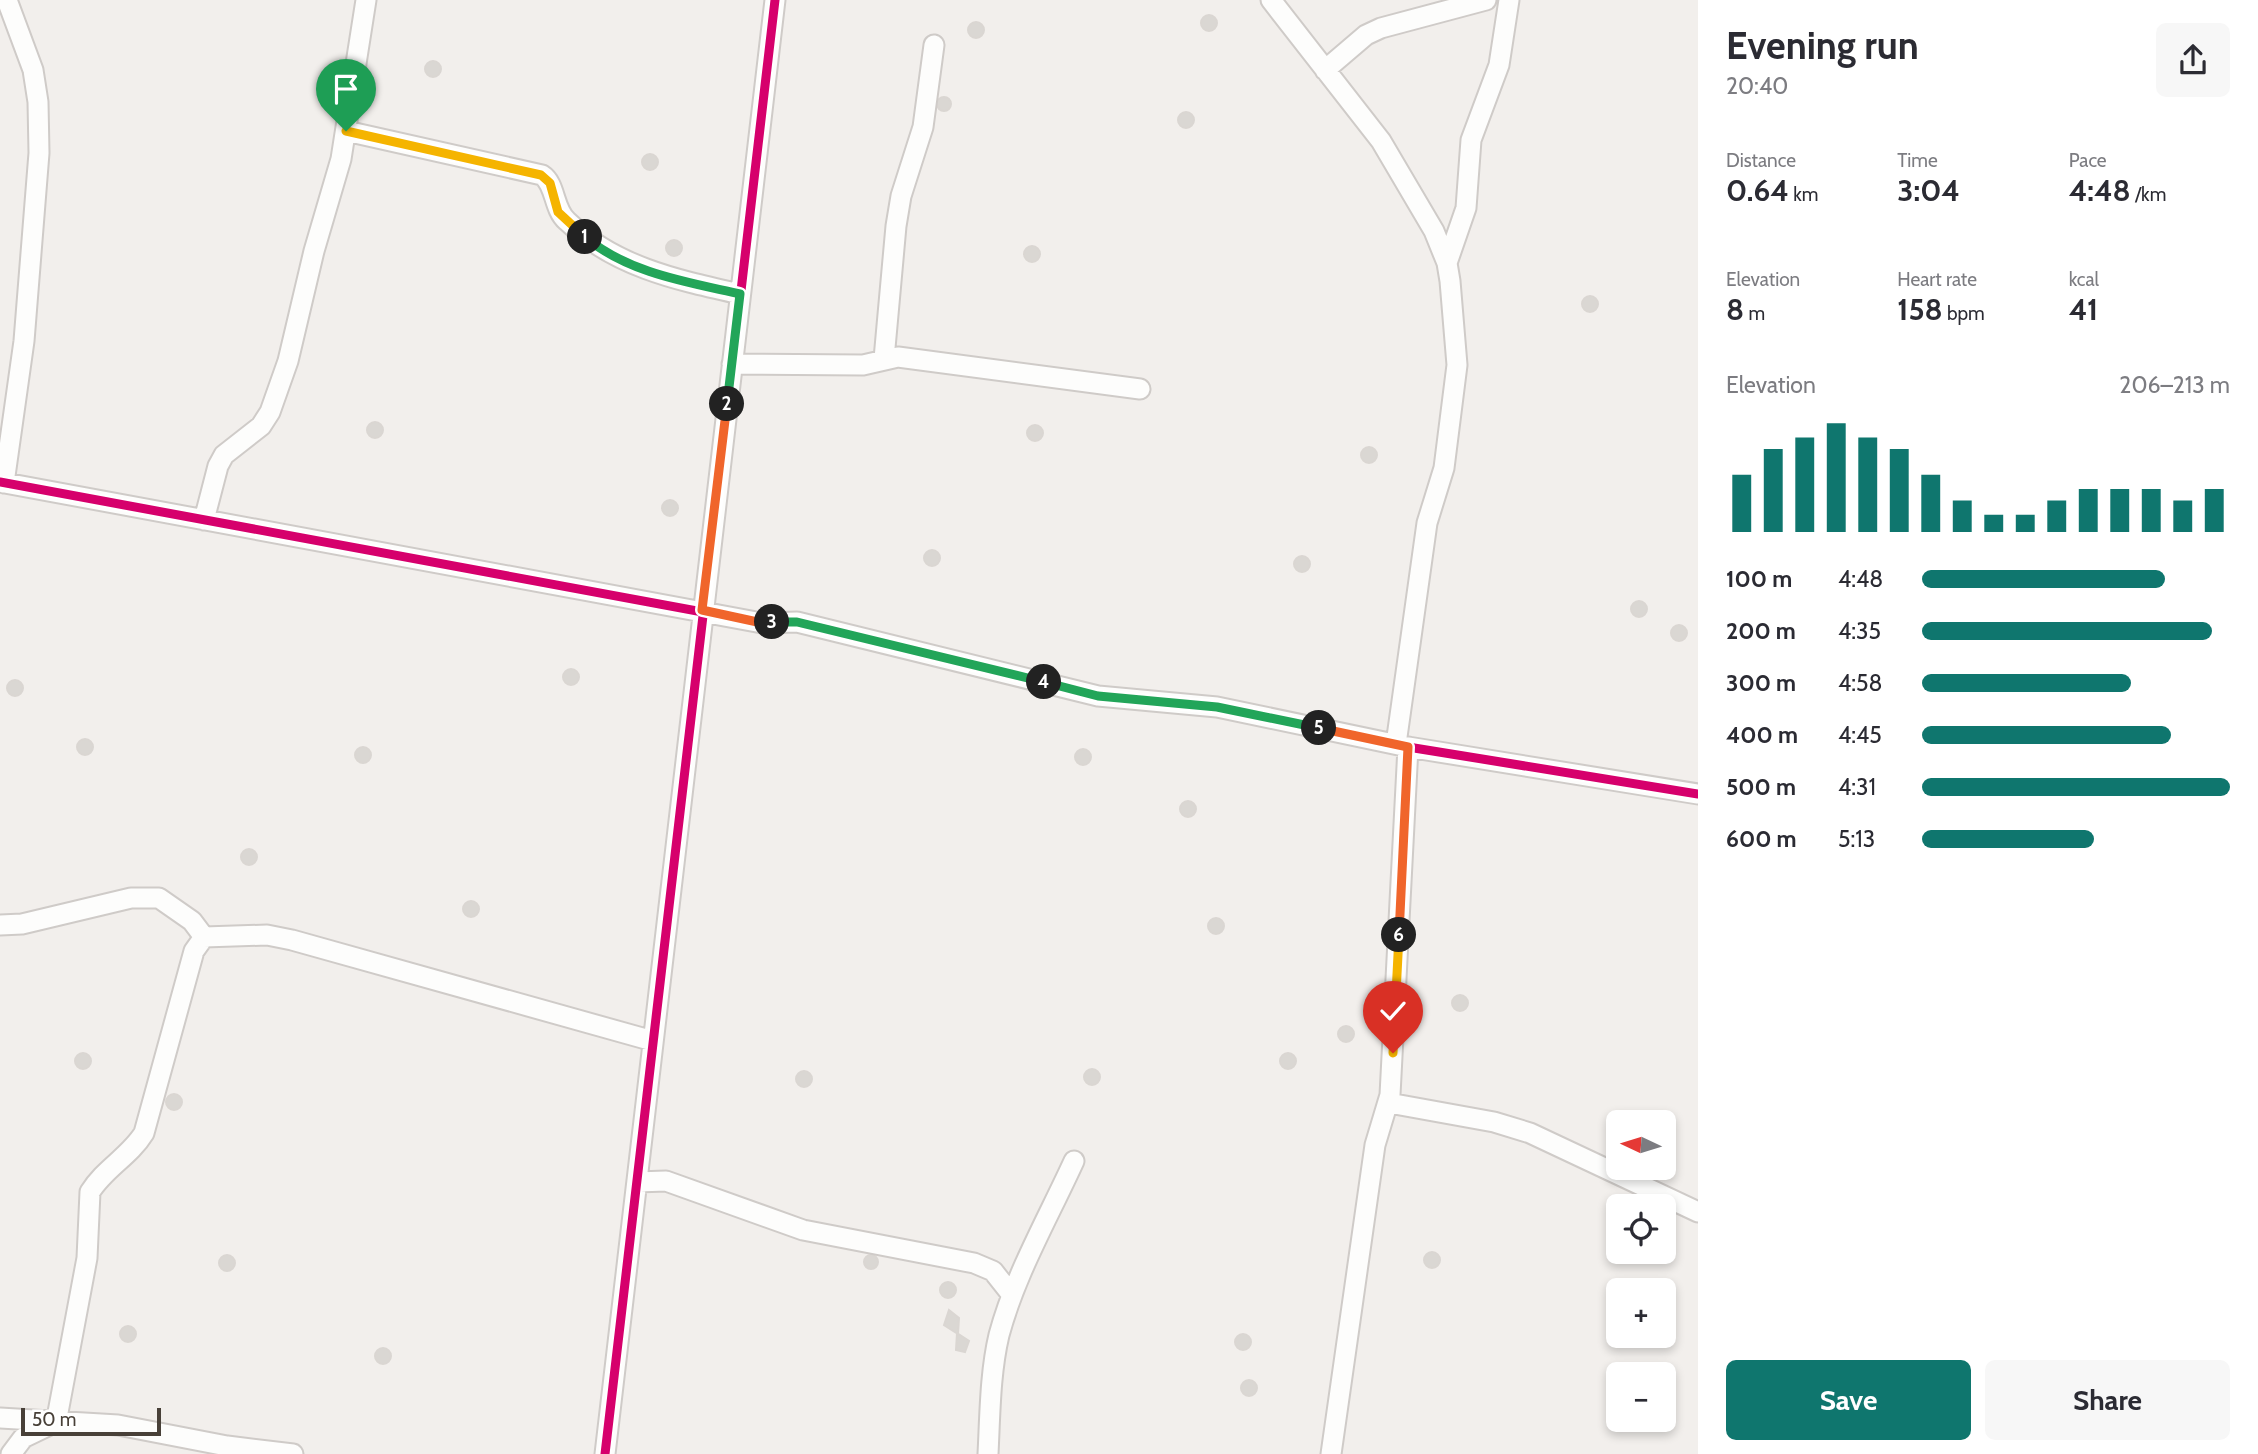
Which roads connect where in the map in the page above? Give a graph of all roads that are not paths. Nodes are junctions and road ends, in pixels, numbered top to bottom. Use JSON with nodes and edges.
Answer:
{"nodes":[{"id":1,"x":7,"y":0,"type":"edge"},
{"id":2,"x":366,"y":0,"type":"edge"},
{"id":3,"x":775,"y":0,"type":"edge"},
{"id":4,"x":1271,"y":0,"type":"edge"},
{"id":5,"x":1486,"y":0,"type":"edge"},
{"id":6,"x":1509,"y":0,"type":"edge"},
{"id":7,"x":934,"y":45,"type":"dead end"},
{"id":8,"x":1325,"y":70,"type":"junction"},
{"id":9,"x":346,"y":131,"type":"junction"},
{"id":10,"x":1447,"y":263,"type":"junction"},
{"id":11,"x":740,"y":294,"type":"junction"},
{"id":12,"x":884,"y":359,"type":"junction"},
{"id":13,"x":732,"y":364,"type":"junction"},
{"id":14,"x":1139,"y":388,"type":"dead end"},
{"id":15,"x":2,"y":482,"type":"edge"},
{"id":16,"x":204,"y":520,"type":"junction"},
{"id":17,"x":702,"y":610,"type":"junction"},
{"id":18,"x":1402,"y":745,"type":"junction"},
{"id":19,"x":1698,"y":794,"type":"edge"},
{"id":20,"x":0,"y":925,"type":"edge"},
{"id":21,"x":204,"y":937,"type":"junction"},
{"id":22,"x":653,"y":1041,"type":"junction"},
{"id":23,"x":1389,"y":1103,"type":"junction"},
{"id":24,"x":1074,"y":1161,"type":"dead end"},
{"id":25,"x":637,"y":1182,"type":"junction"},
{"id":26,"x":1698,"y":1212,"type":"edge"},
{"id":27,"x":1012,"y":1295,"type":"junction"},
{"id":28,"x":0,"y":1418,"type":"edge"},
{"id":29,"x":56,"y":1423,"type":"junction"},
{"id":30,"x":11,"y":1454,"type":"edge"},
{"id":31,"x":293,"y":1454,"type":"edge"},
{"id":32,"x":605,"y":1454,"type":"edge"},
{"id":33,"x":988,"y":1454,"type":"edge"},
{"id":34,"x":1331,"y":1454,"type":"edge"}],
"edges":[{"from":1,"to":15,"type":"street"},
{"from":2,"to":9,"type":"street"},
{"from":3,"to":11,"type":"street"},
{"from":4,"to":8,"type":"street"},
{"from":5,"to":8,"type":"street"},
{"from":6,"to":10,"type":"street"},
{"from":7,"to":12,"type":"street"},
{"from":8,"to":10,"type":"street"},
{"from":9,"to":11,"type":"street"},
{"from":9,"to":16,"type":"street"},
{"from":10,"to":18,"type":"street"},
{"from":11,"to":13,"type":"street"},
{"from":12,"to":13,"type":"street"},
{"from":12,"to":14,"type":"street"},
{"from":13,"to":17,"type":"street"},
{"from":15,"to":16,"type":"street"},
{"from":16,"to":17,"type":"street"},
{"from":17,"to":18,"type":"street"},
{"from":17,"to":22,"type":"street"},
{"from":18,"to":19,"type":"street"},
{"from":18,"to":23,"type":"street"},
{"from":20,"to":21,"type":"street"},
{"from":21,"to":22,"type":"street"},
{"from":21,"to":29,"type":"street"},
{"from":22,"to":25,"type":"street"},
{"from":23,"to":26,"type":"street"},
{"from":23,"to":34,"type":"street"},
{"from":24,"to":27,"type":"street"},
{"from":25,"to":27,"type":"street"},
{"from":25,"to":32,"type":"street"},
{"from":27,"to":33,"type":"street"},
{"from":28,"to":29,"type":"street"},
{"from":29,"to":30,"type":"street"},
{"from":29,"to":31,"type":"street"}]}
